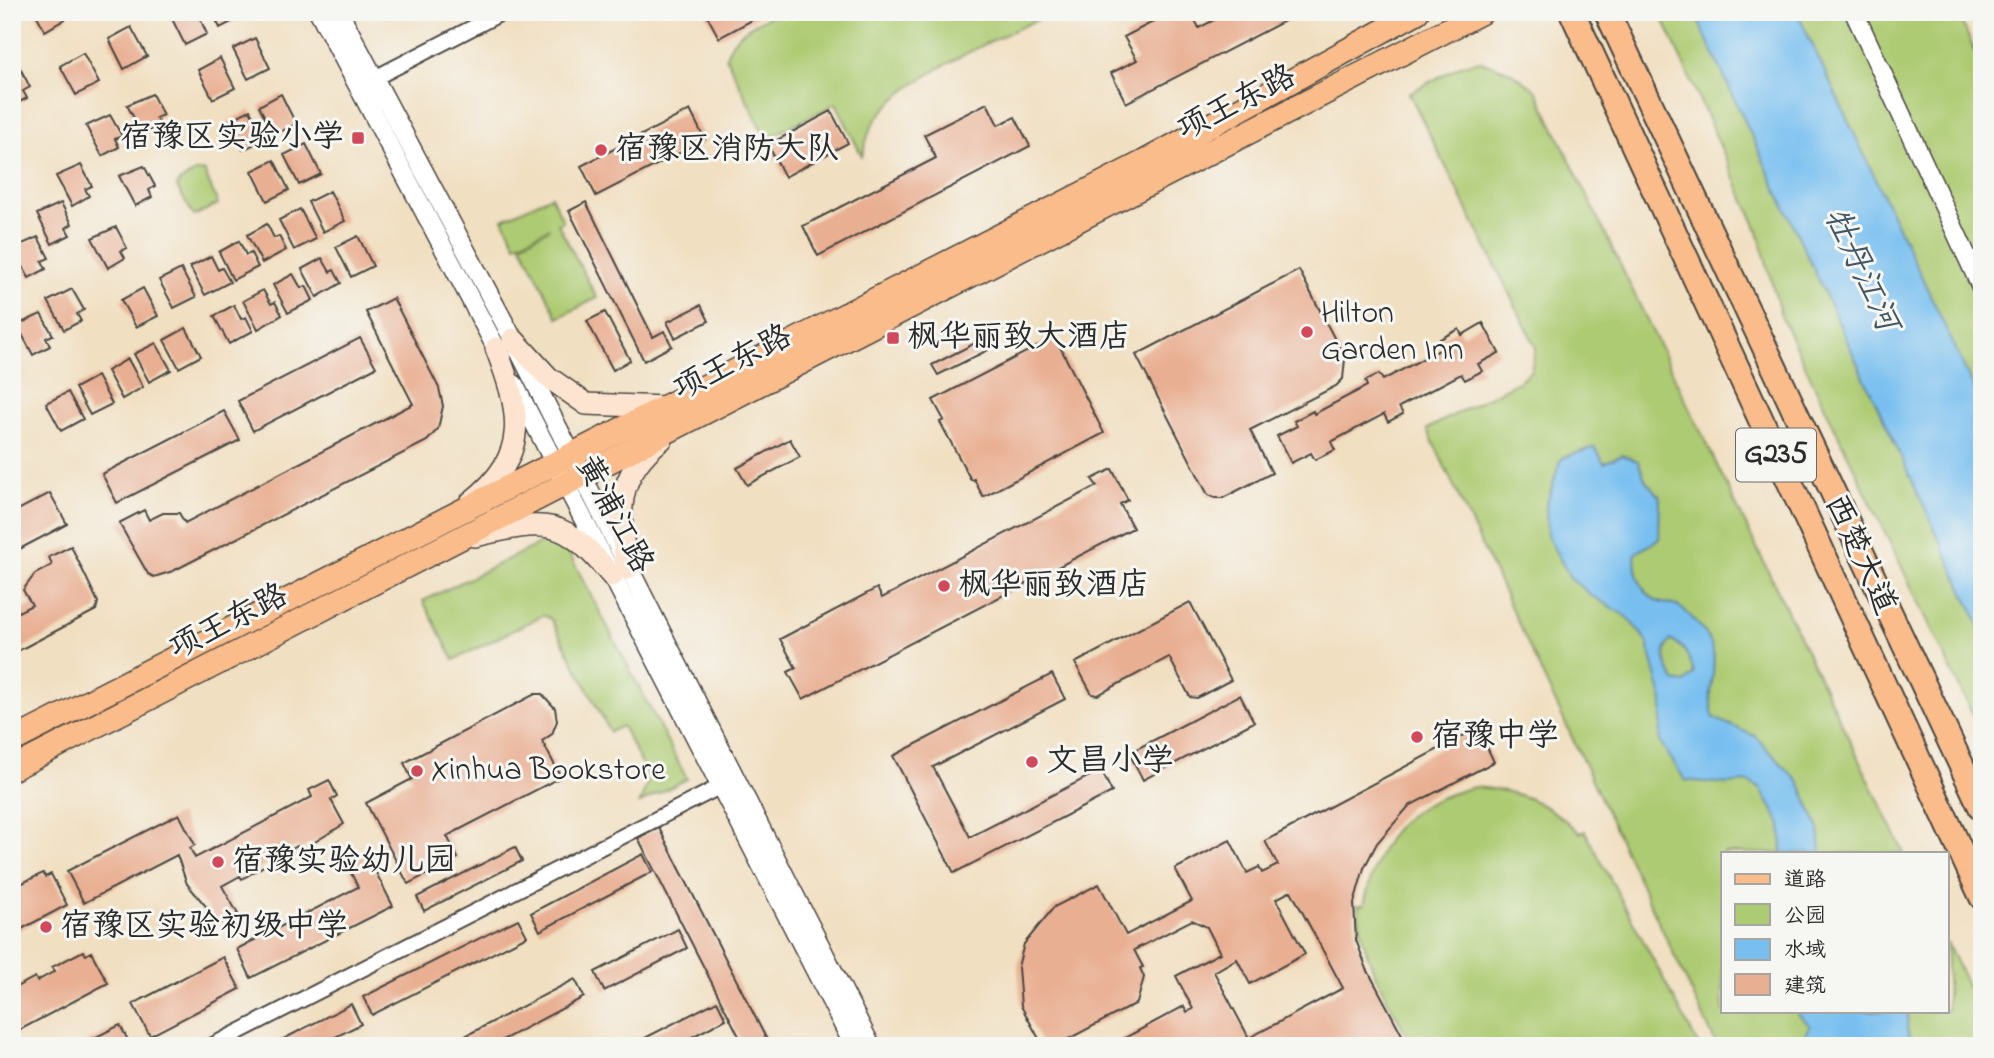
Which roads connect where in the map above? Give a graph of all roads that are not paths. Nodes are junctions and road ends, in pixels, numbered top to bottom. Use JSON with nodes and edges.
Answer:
{"nodes":[{"id":1,"x":319,"y":12,"type":"edge"},
{"id":2,"x":339,"y":12,"type":"edge"},
{"id":3,"x":503,"y":12,"type":"edge"},
{"id":4,"x":1418,"y":12,"type":"edge"},
{"id":5,"x":1482,"y":12,"type":"edge"},
{"id":6,"x":1572,"y":12,"type":"edge"},
{"id":7,"x":1607,"y":12,"type":"edge"},
{"id":8,"x":1854,"y":12,"type":"edge"},
{"id":9,"x":366,"y":83,"type":"junction"},
{"id":10,"x":1982,"y":289,"type":"edge"},
{"id":11,"x":504,"y":344,"type":"junction"},
{"id":12,"x":667,"y":407,"type":"junction"},
{"id":13,"x":676,"y":429,"type":"junction"},
{"id":14,"x":561,"y":461,"type":"junction"},
{"id":15,"x":572,"y":482,"type":"junction"},
{"id":16,"x":453,"y":516,"type":"junction"},
{"id":17,"x":463,"y":539,"type":"junction"},
{"id":18,"x":619,"y":572,"type":"junction"},
{"id":19,"x":12,"y":741,"type":"edge"},
{"id":20,"x":12,"y":769,"type":"edge"},
{"id":21,"x":728,"y":783,"type":"junction"},
{"id":22,"x":1982,"y":809,"type":"edge"},
{"id":23,"x":1982,"y":897,"type":"edge"},
{"id":24,"x":211,"y":1046,"type":"edge"},
{"id":25,"x":854,"y":1046,"type":"edge"},
{"id":26,"x":871,"y":1046,"type":"edge"}],
"edges":[{"from":1,"to":9,"type":"street","name":"黄浦江路"},
{"from":2,"to":9,"type":"street","name":"黄浦江路"},
{"from":3,"to":9,"type":"street"},
{"from":4,"to":12,"type":"main road","name":"项王东路"},
{"from":5,"to":13,"type":"main road","name":"项王东路"},
{"from":6,"to":23,"type":"highway","name":"西楚大道","number":"G235"},
{"from":7,"to":22,"type":"highway","name":"西楚大道","number":"G235"},
{"from":8,"to":10,"type":"street"},
{"from":9,"to":11,"type":"street","name":"黄浦江路"},
{"from":11,"to":12,"type":"main road"},
{"from":11,"to":14,"type":"street","name":"黄浦江路"},
{"from":11,"to":16,"type":"main road"},
{"from":12,"to":14,"type":"main road","name":"项王东路"},
{"from":13,"to":15,"type":"main road","name":"项王东路"},
{"from":13,"to":18,"type":"main road"},
{"from":14,"to":15,"type":"street","name":"黄浦江路"},
{"from":14,"to":16,"type":"main road","name":"项王东路"},
{"from":15,"to":17,"type":"main road","name":"项王东路"},
{"from":15,"to":18,"type":"street","name":"黄浦江路"},
{"from":16,"to":19,"type":"main road","name":"项王东路"},
{"from":17,"to":18,"type":"main road"},
{"from":17,"to":20,"type":"main road","name":"项王东路"},
{"from":18,"to":21,"type":"street","name":"黄浦江路"},
{"from":21,"to":24,"type":"street"},
{"from":21,"to":25,"type":"street","name":"黄浦江路"},
{"from":21,"to":26,"type":"street","name":"黄浦江路"}]}
